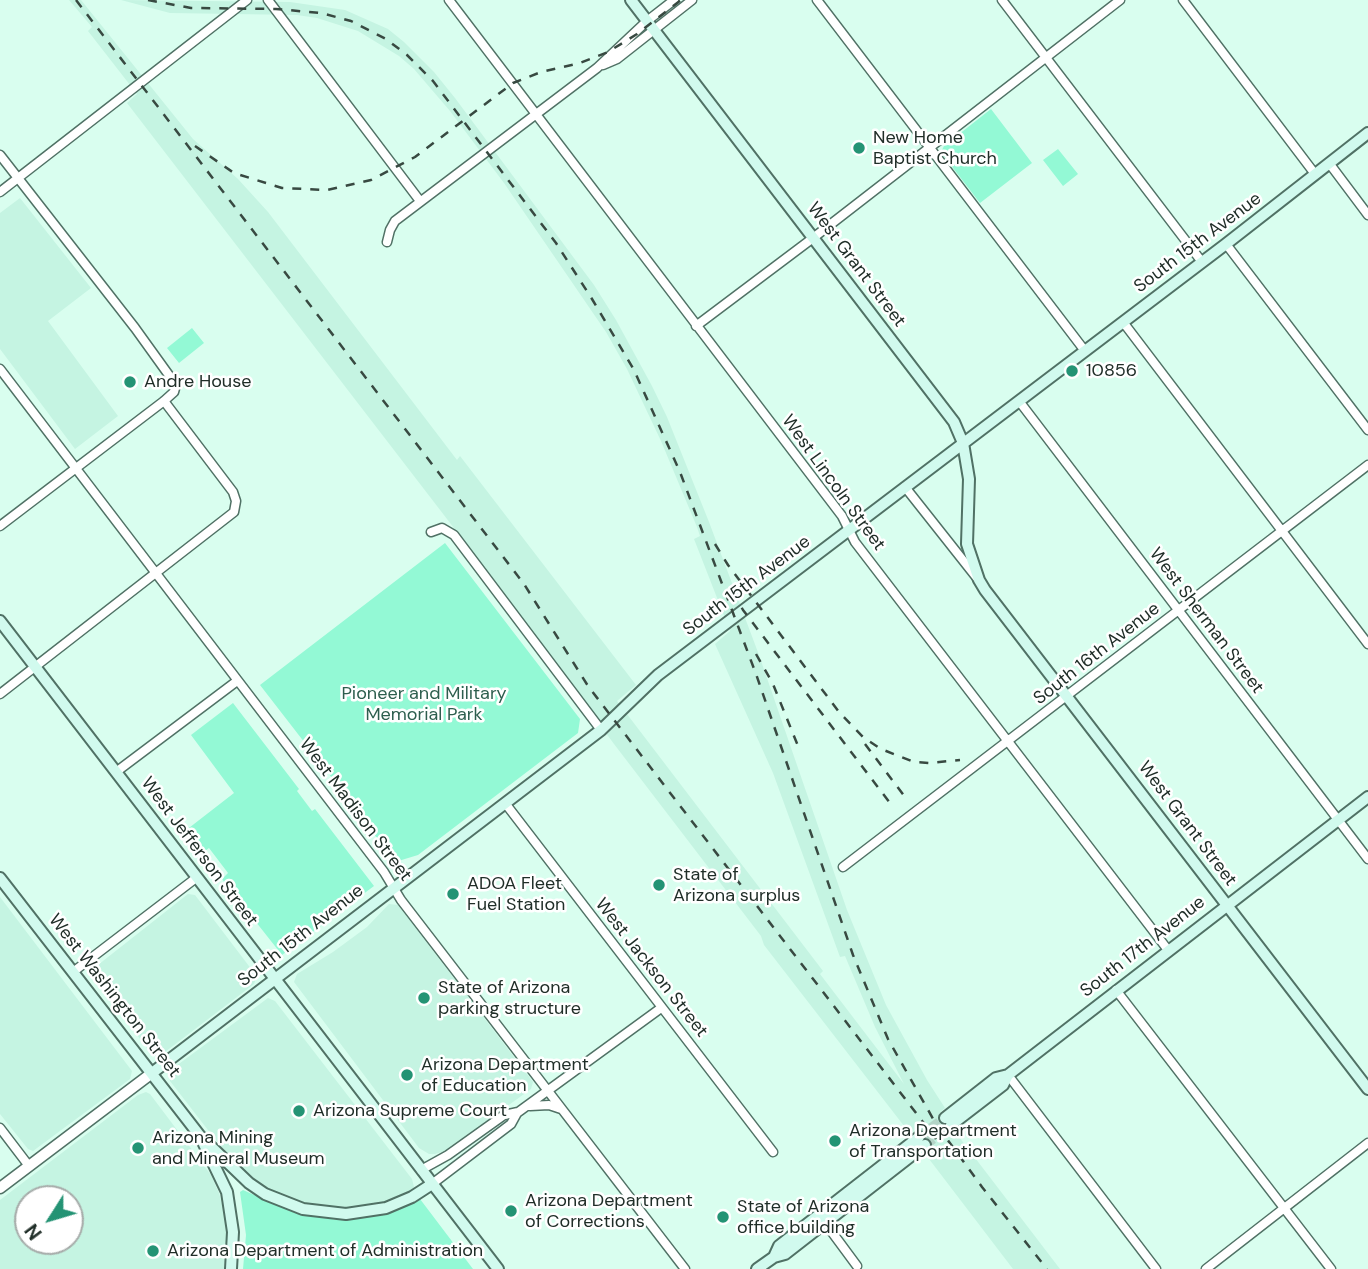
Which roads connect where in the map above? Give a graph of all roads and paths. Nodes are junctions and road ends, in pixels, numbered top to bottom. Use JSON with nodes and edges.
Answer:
{"nodes":[{"id":1,"x":247,"y":0,"type":"edge"},
{"id":2,"x":268,"y":0,"type":"edge"},
{"id":3,"x":450,"y":0,"type":"edge"},
{"id":4,"x":631,"y":0,"type":"edge"},
{"id":5,"x":674,"y":0,"type":"edge"},
{"id":6,"x":692,"y":0,"type":"edge"},
{"id":7,"x":817,"y":0,"type":"edge"},
{"id":8,"x":1002,"y":0,"type":"edge"},
{"id":9,"x":1120,"y":0,"type":"edge"},
{"id":10,"x":1183,"y":0,"type":"edge"},
{"id":11,"x":651,"y":25,"type":"junction"},
{"id":12,"x":1046,"y":58,"type":"junction"},
{"id":13,"x":537,"y":116,"type":"junction"},
{"id":14,"x":1368,"y":133,"type":"edge"},
{"id":15,"x":930,"y":148,"type":"junction"},
{"id":16,"x":0,"y":155,"type":"edge"},
{"id":17,"x":1329,"y":163,"type":"junction"},
{"id":18,"x":1315,"y":174,"type":"junction"},
{"id":19,"x":19,"y":178,"type":"junction"},
{"id":20,"x":0,"y":192,"type":"edge"},
{"id":21,"x":420,"y":201,"type":"junction"},
{"id":22,"x":1368,"y":215,"type":"edge"},
{"id":23,"x":813,"y":238,"type":"junction"},
{"id":24,"x":387,"y":242,"type":"dead end"},
{"id":25,"x":1226,"y":244,"type":"junction"},
{"id":26,"x":1202,"y":262,"type":"junction"},
{"id":27,"x":1123,"y":322,"type":"junction"},
{"id":28,"x":696,"y":326,"type":"junction"},
{"id":29,"x":1085,"y":351,"type":"junction"},
{"id":30,"x":0,"y":369,"type":"edge"},
{"id":31,"x":164,"y":401,"type":"junction"},
{"id":32,"x":1019,"y":401,"type":"junction"},
{"id":33,"x":1368,"y":429,"type":"edge"},
{"id":34,"x":963,"y":443,"type":"junction"},
{"id":35,"x":1368,"y":465,"type":"edge"},
{"id":36,"x":76,"y":467,"type":"junction"},
{"id":37,"x":905,"y":487,"type":"junction"},
{"id":38,"x":0,"y":526,"type":"edge"},
{"id":39,"x":850,"y":531,"type":"junction"},
{"id":40,"x":1280,"y":531,"type":"junction"},
{"id":41,"x":431,"y":532,"type":"dead end"},
{"id":42,"x":155,"y":573,"type":"junction"},
{"id":43,"x":979,"y":580,"type":"junction"},
{"id":44,"x":1179,"y":610,"type":"junction"},
{"id":45,"x":0,"y":621,"type":"edge"},
{"id":46,"x":1368,"y":644,"type":"edge"},
{"id":47,"x":35,"y":667,"type":"junction"},
{"id":48,"x":237,"y":681,"type":"junction"},
{"id":49,"x":0,"y":694,"type":"edge"},
{"id":50,"x":1067,"y":697,"type":"junction"},
{"id":51,"x":601,"y":730,"type":"junction"},
{"id":52,"x":1009,"y":742,"type":"junction"},
{"id":53,"x":116,"y":772,"type":"junction"},
{"id":54,"x":1368,"y":797,"type":"edge"},
{"id":55,"x":505,"y":803,"type":"junction"},
{"id":56,"x":1338,"y":819,"type":"junction"},
{"id":57,"x":1368,"y":859,"type":"edge"},
{"id":58,"x":844,"y":867,"type":"dead end"},
{"id":59,"x":0,"y":878,"type":"edge"},
{"id":60,"x":196,"y":878,"type":"junction"},
{"id":61,"x":394,"y":887,"type":"junction"},
{"id":62,"x":1227,"y":905,"type":"junction"},
{"id":63,"x":1168,"y":950,"type":"junction"},
{"id":64,"x":73,"y":972,"type":"junction"},
{"id":65,"x":274,"y":979,"type":"junction"},
{"id":66,"x":1116,"y":990,"type":"junction"},
{"id":67,"x":661,"y":1008,"type":"junction"},
{"id":68,"x":152,"y":1073,"type":"junction"},
{"id":69,"x":1008,"y":1075,"type":"junction"},
{"id":70,"x":1368,"y":1088,"type":"edge"},
{"id":71,"x":548,"y":1091,"type":"junction"},
{"id":72,"x":561,"y":1109,"type":"junction"},
{"id":73,"x":517,"y":1113,"type":"junction"},
{"id":74,"x":948,"y":1122,"type":"tunnel mouth"},
{"id":75,"x":0,"y":1128,"type":"edge"},
{"id":76,"x":200,"y":1136,"type":"junction"},
{"id":77,"x":922,"y":1141,"type":"tunnel mouth"},
{"id":78,"x":1368,"y":1143,"type":"edge"},
{"id":79,"x":774,"y":1152,"type":"dead end"},
{"id":80,"x":29,"y":1166,"type":"junction"},
{"id":81,"x":421,"y":1170,"type":"junction"},
{"id":82,"x":432,"y":1184,"type":"junction"},
{"id":83,"x":0,"y":1188,"type":"edge"},
{"id":84,"x":1284,"y":1208,"type":"junction"},
{"id":85,"x":822,"y":1219,"type":"junction"},
{"id":86,"x":857,"y":1266,"type":"dead end"},
{"id":87,"x":231,"y":1269,"type":"edge"},
{"id":88,"x":498,"y":1269,"type":"edge"},
{"id":89,"x":685,"y":1269,"type":"edge"},
{"id":90,"x":757,"y":1269,"type":"edge"},
{"id":91,"x":1156,"y":1269,"type":"edge"},
{"id":92,"x":1206,"y":1269,"type":"edge"},
{"id":93,"x":1331,"y":1269,"type":"edge"}],
"edges":[{"from":1,"to":19,"type":"street"},
{"from":2,"to":21,"type":"street"},
{"from":3,"to":13,"type":"street","name":"West Lincoln Street"},
{"from":4,"to":11,"type":"main road","name":"West Grant Street"},
{"from":5,"to":11,"type":"street"},
{"from":6,"to":11,"type":"street"},
{"from":7,"to":15,"type":"street"},
{"from":8,"to":12,"type":"street"},
{"from":9,"to":12,"type":"street"},
{"from":10,"to":18,"type":"street"},
{"from":11,"to":13,"type":"street"},
{"from":11,"to":23,"type":"main road","name":"West Grant Street"},
{"from":12,"to":15,"type":"street"},
{"from":12,"to":26,"type":"street"},
{"from":13,"to":21,"type":"street"},
{"from":13,"to":28,"type":"street","name":"West Lincoln Street"},
{"from":14,"to":17,"type":"main road","name":"South 15th Avenue"},
{"from":15,"to":23,"type":"street"},
{"from":15,"to":29,"type":"street"},
{"from":16,"to":19,"type":"street"},
{"from":17,"to":18,"type":"main road","name":"South 15th Avenue"},
{"from":17,"to":22,"type":"street"},
{"from":18,"to":25,"type":"main road","name":"South 15th Avenue"},
{"from":19,"to":20,"type":"street"},
{"from":19,"to":31,"type":"street"},
{"from":21,"to":24,"type":"street"},
{"from":23,"to":28,"type":"street"},
{"from":23,"to":34,"type":"main road","name":"West Grant Street"},
{"from":25,"to":26,"type":"main road","name":"South 15th Avenue"},
{"from":25,"to":33,"type":"street"},
{"from":26,"to":27,"type":"main road","name":"South 15th Avenue"},
{"from":27,"to":29,"type":"main road","name":"South 15th Avenue"},
{"from":27,"to":40,"type":"street"},
{"from":28,"to":39,"type":"street","name":"West Lincoln Street"},
{"from":29,"to":32,"type":"main road","name":"South 15th Avenue"},
{"from":30,"to":36,"type":"street","name":"West Madison Street"},
{"from":31,"to":36,"type":"street"},
{"from":31,"to":42,"type":"street"},
{"from":32,"to":34,"type":"main road","name":"South 15th Avenue"},
{"from":32,"to":44,"type":"street","name":"West Sherman Street"},
{"from":34,"to":37,"type":"main road","name":"South 15th Avenue"},
{"from":34,"to":43,"type":"main road","name":"West Grant Street"},
{"from":35,"to":40,"type":"street","name":"South 16th Avenue"},
{"from":36,"to":38,"type":"street"},
{"from":36,"to":42,"type":"street","name":"West Madison Street"},
{"from":37,"to":39,"type":"main road","name":"South 15th Avenue"},
{"from":37,"to":43,"type":"street","name":"West Grant Street"},
{"from":39,"to":51,"type":"main road","name":"South 15th Avenue"},
{"from":39,"to":52,"type":"street","name":"West Lincoln Street"},
{"from":40,"to":44,"type":"street","name":"South 16th Avenue"},
{"from":40,"to":46,"type":"street"},
{"from":41,"to":51,"type":"street"},
{"from":42,"to":47,"type":"street"},
{"from":42,"to":48,"type":"street","name":"West Madison Street"},
{"from":43,"to":50,"type":"main road","name":"West Grant Street"},
{"from":44,"to":50,"type":"street","name":"South 16th Avenue"},
{"from":44,"to":56,"type":"street","name":"West Sherman Street"},
{"from":45,"to":47,"type":"main road","name":"West Jefferson Street"},
{"from":47,"to":49,"type":"street"},
{"from":47,"to":53,"type":"main road","name":"West Jefferson Street"},
{"from":48,"to":53,"type":"street"},
{"from":48,"to":61,"type":"street","name":"West Madison Street"},
{"from":50,"to":52,"type":"street","name":"South 16th Avenue"},
{"from":50,"to":62,"type":"main road","name":"West Grant Street"},
{"from":51,"to":55,"type":"main road","name":"South 15th Avenue"},
{"from":52,"to":58,"type":"street","name":"South 16th Avenue"},
{"from":52,"to":63,"type":"street","name":"West Lincoln Street"},
{"from":53,"to":60,"type":"main road","name":"West Jefferson Street"},
{"from":54,"to":56,"type":"main road","name":"South 17th Avenue"},
{"from":55,"to":61,"type":"main road","name":"South 15th Avenue"},
{"from":55,"to":67,"type":"street","name":"West Jackson Street"},
{"from":56,"to":57,"type":"street","name":"West Sherman Street"},
{"from":56,"to":62,"type":"main road","name":"South 17th Avenue"},
{"from":59,"to":64,"type":"main road","name":"West Washington Street"},
{"from":60,"to":64,"type":"street"},
{"from":60,"to":65,"type":"main road","name":"West Jefferson Street"},
{"from":61,"to":65,"type":"main road","name":"South 15th Avenue"},
{"from":61,"to":71,"type":"street","name":"West Madison Street"},
{"from":62,"to":63,"type":"main road","name":"South 17th Avenue"},
{"from":62,"to":70,"type":"main road","name":"West Grant Street"},
{"from":63,"to":66,"type":"main road","name":"South 17th Avenue"},
{"from":64,"to":68,"type":"main road","name":"West Washington Street"},
{"from":65,"to":68,"type":"main road","name":"South 15th Avenue"},
{"from":65,"to":81,"type":"main road","name":"West Jefferson Street"},
{"from":66,"to":69,"type":"main road","name":"South 17th Avenue"},
{"from":66,"to":84,"type":"street"},
{"from":67,"to":71,"type":"street"},
{"from":67,"to":79,"type":"street","name":"West Jackson Street"},
{"from":68,"to":76,"type":"main road","name":"West Washington Street"},
{"from":68,"to":80,"type":"street"},
{"from":69,"to":74,"type":"main road","name":"South 17th Avenue"},
{"from":69,"to":91,"type":"street"},
{"from":71,"to":72,"type":"street","name":"West Madison Street"},
{"from":71,"to":73,"type":"street"},
{"from":72,"to":73,"type":"street"},
{"from":72,"to":89,"type":"street","name":"West Madison Street"},
{"from":73,"to":81,"type":"street"},
{"from":73,"to":82,"type":"street"},
{"from":75,"to":80,"type":"street"},
{"from":76,"to":82,"type":"main road","name":"West Washington Street"},
{"from":76,"to":87,"type":"main road","name":"West Washington Street"},
{"from":77,"to":85,"type":"main road"},
{"from":78,"to":84,"type":"street"},
{"from":80,"to":83,"type":"street"},
{"from":81,"to":82,"type":"main road","name":"West Jefferson Street"},
{"from":82,"to":88,"type":"main road","name":"West Jefferson Street"},
{"from":84,"to":92,"type":"street"},
{"from":84,"to":93,"type":"street"},
{"from":85,"to":86,"type":"street"},
{"from":85,"to":90,"type":"main road"}]}
